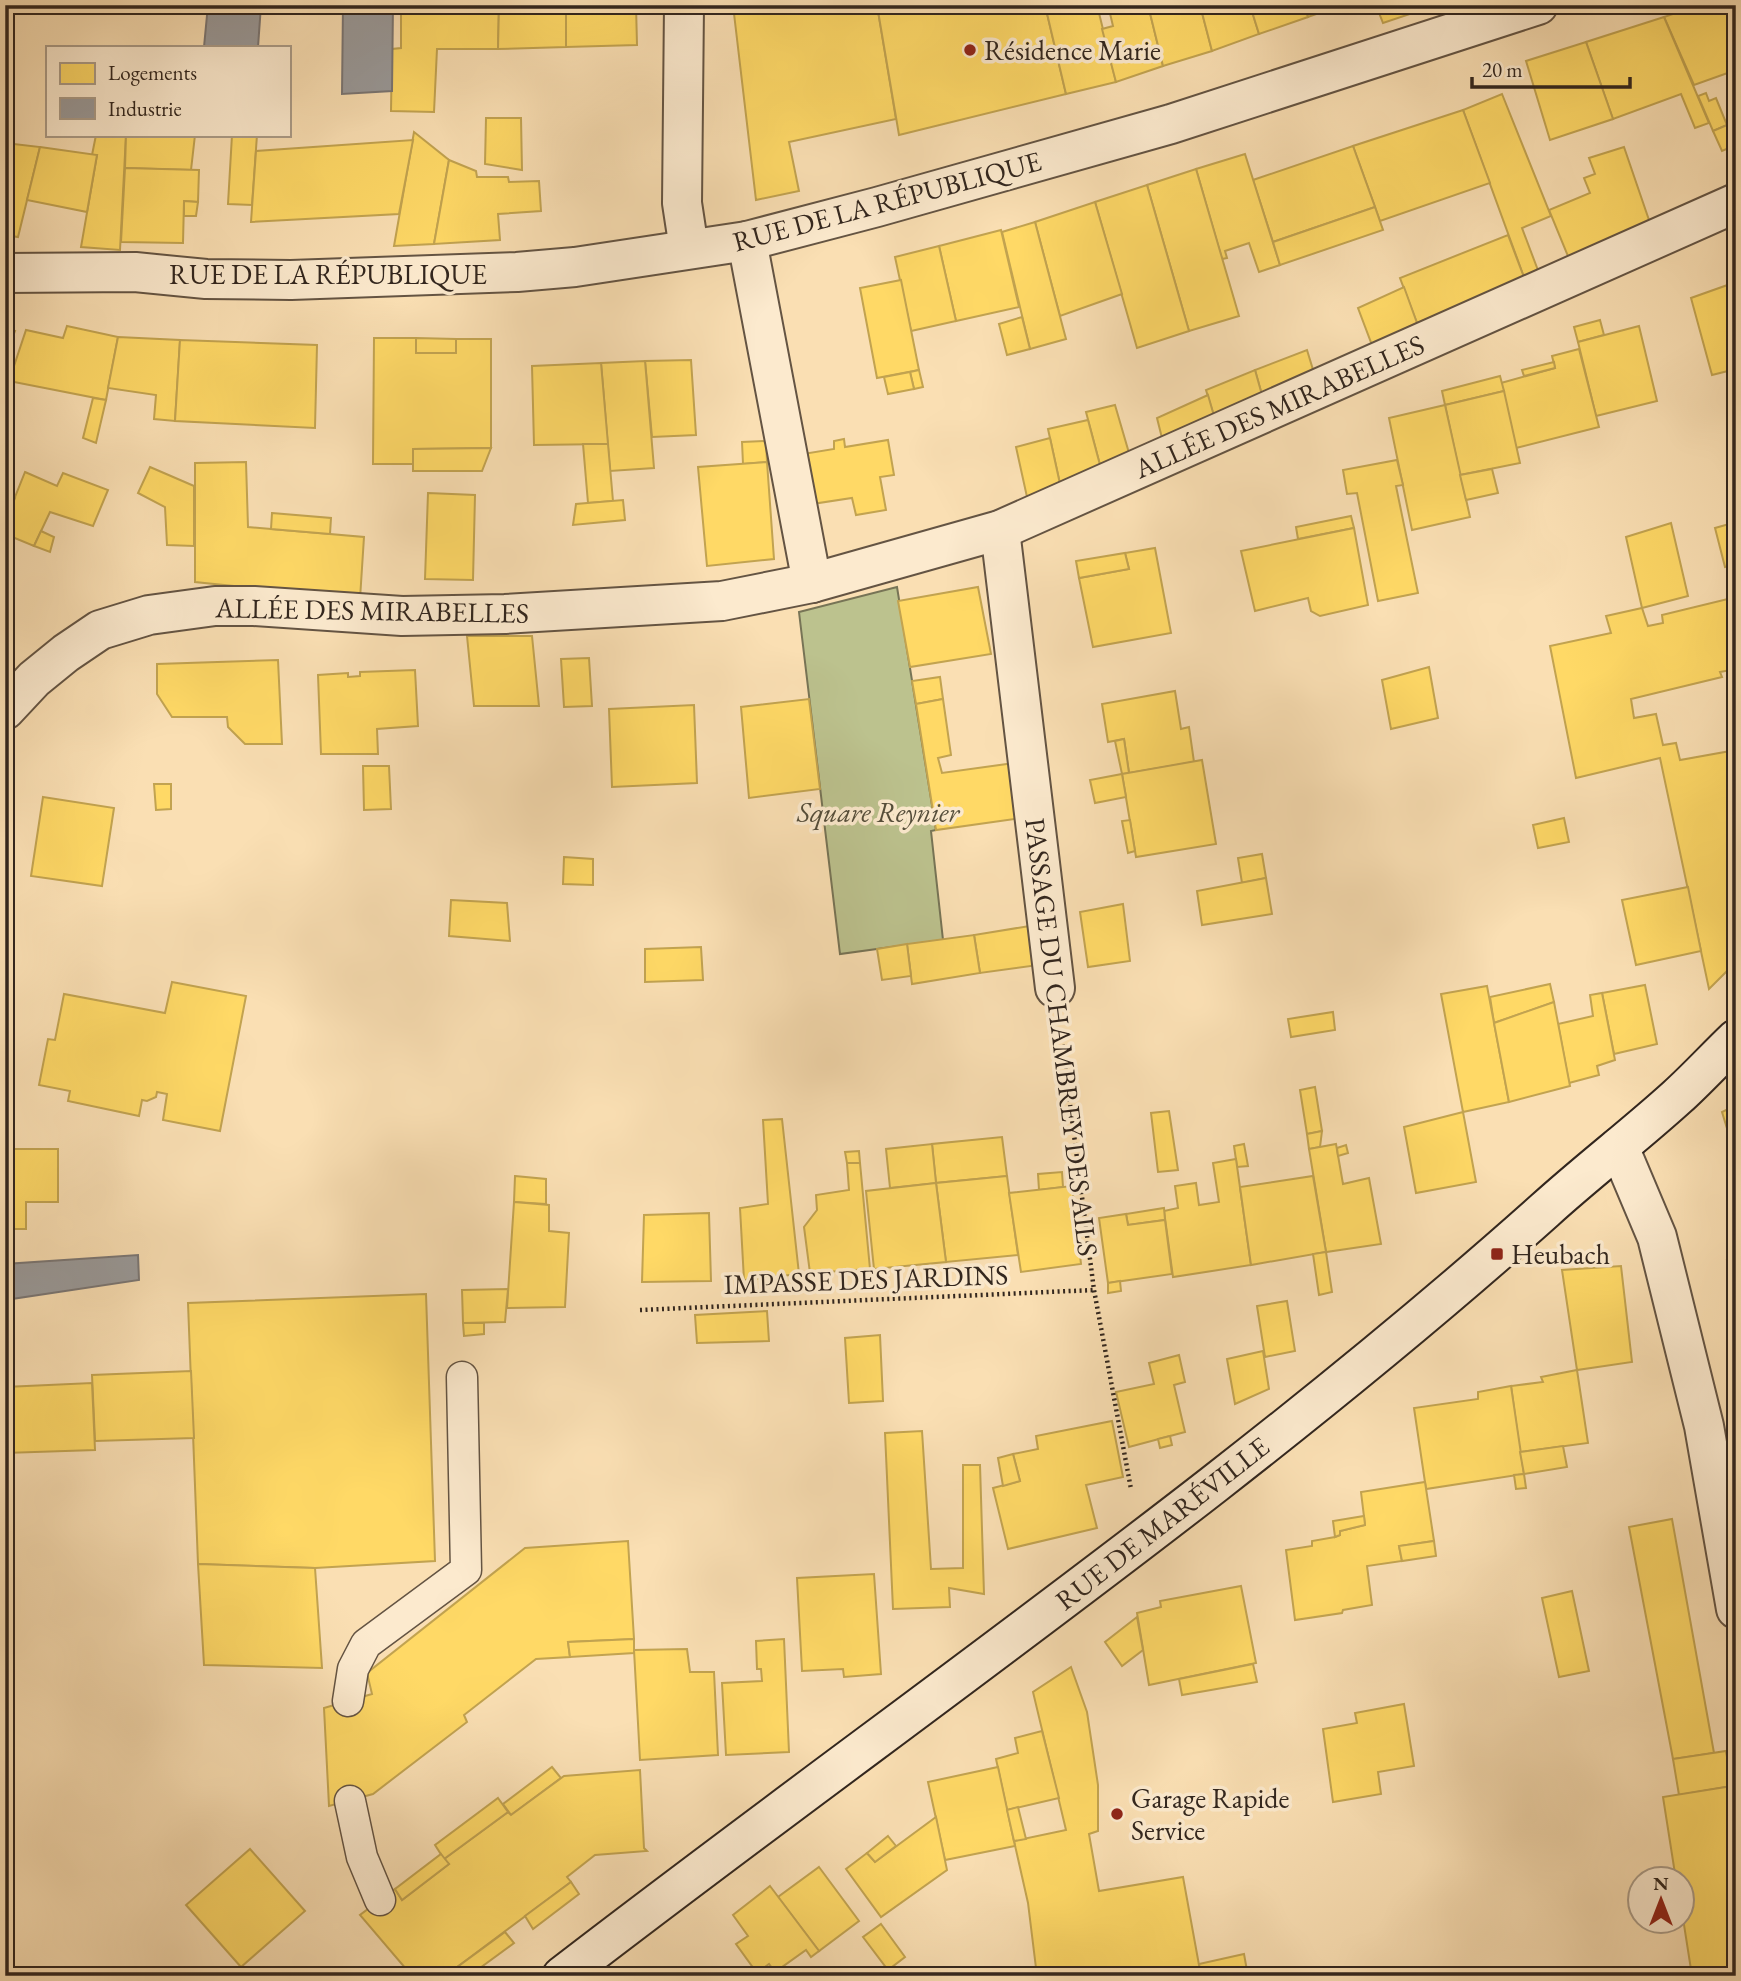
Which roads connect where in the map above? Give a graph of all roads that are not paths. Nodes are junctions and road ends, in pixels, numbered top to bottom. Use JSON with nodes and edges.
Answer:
{"nodes":[{"id":1,"x":684,"y":5,"type":"edge"},
{"id":2,"x":1538,"y":5,"type":"edge"},
{"id":3,"x":1736,"y":203,"type":"edge"},
{"id":4,"x":747,"y":241,"type":"junction"},
{"id":5,"x":688,"y":249,"type":"junction"},
{"id":6,"x":5,"y":273,"type":"edge"},
{"id":7,"x":1000,"y":530,"type":"junction"},
{"id":8,"x":812,"y":583,"type":"junction"},
{"id":9,"x":5,"y":710,"type":"edge"},
{"id":10,"x":1055,"y":988,"type":"road end"},
{"id":11,"x":1736,"y":1039,"type":"edge"},
{"id":12,"x":1619,"y":1147,"type":"junction"},
{"id":13,"x":462,"y":1377,"type":"dead end"},
{"id":14,"x":1736,"y":1609,"type":"edge"},
{"id":15,"x":348,"y":1701,"type":"dead end"},
{"id":16,"x":350,"y":1801,"type":"dead end"},
{"id":17,"x":380,"y":1900,"type":"dead end"},
{"id":18,"x":562,"y":1976,"type":"edge"}],
"edges":[{"from":1,"to":5,"type":"street"},
{"from":2,"to":4,"type":"street","name":"RUE DE LA RÉPUBLIQUE"},
{"from":3,"to":7,"type":"street","name":"ALLÉE DES MIRABELLES"},
{"from":4,"to":5,"type":"street","name":"RUE DE LA RÉPUBLIQUE"},
{"from":4,"to":8,"type":"street"},
{"from":5,"to":6,"type":"street","name":"RUE DE LA RÉPUBLIQUE"},
{"from":7,"to":8,"type":"street","name":"ALLÉE DES MIRABELLES"},
{"from":7,"to":10,"type":"street","name":"PASSAGE DU CHAMBREY DES AILS"},
{"from":8,"to":9,"type":"street","name":"ALLÉE DES MIRABELLES"},
{"from":11,"to":12,"type":"street","name":"RUE DE MARÉVILLE"},
{"from":12,"to":14,"type":"street"},
{"from":12,"to":18,"type":"street","name":"RUE DE MARÉVILLE"},
{"from":13,"to":15,"type":"lane"},
{"from":16,"to":17,"type":"lane"}]}
